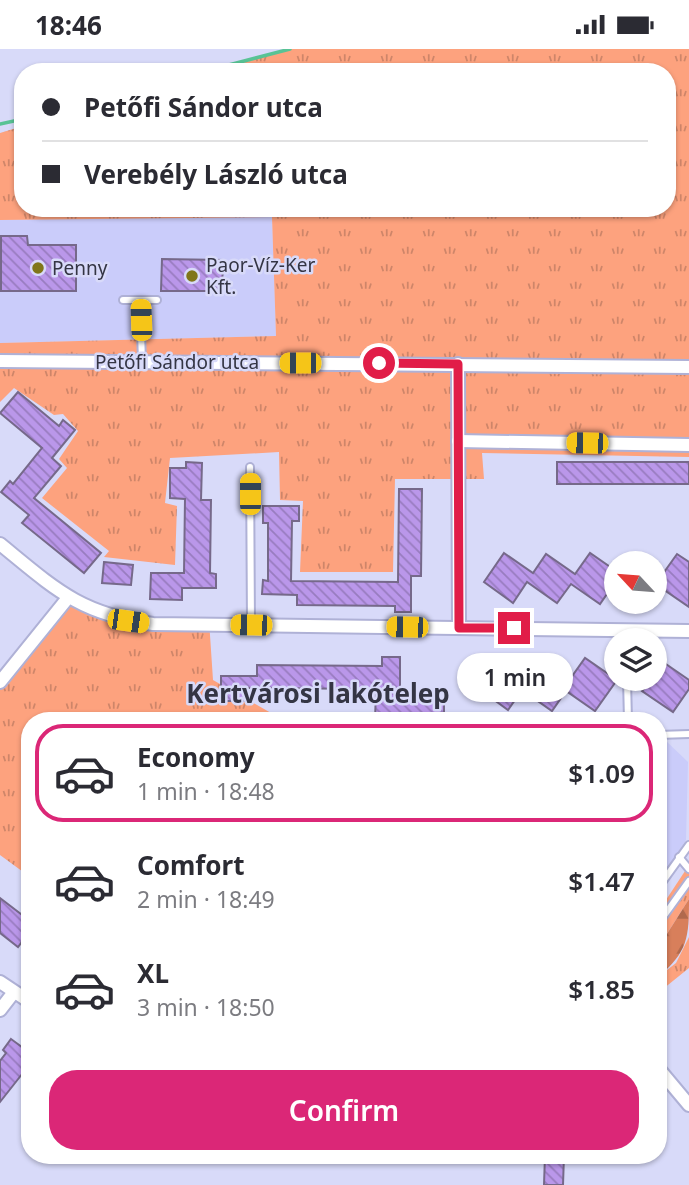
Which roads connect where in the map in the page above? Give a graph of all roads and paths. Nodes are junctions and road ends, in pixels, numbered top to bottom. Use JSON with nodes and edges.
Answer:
{"nodes":[{"id":1,"x":123,"y":300,"type":"dead end"},
{"id":2,"x":140,"y":300,"type":"junction"},
{"id":3,"x":158,"y":300,"type":"dead end"},
{"id":4,"x":0,"y":361,"type":"edge"},
{"id":5,"x":142,"y":362,"type":"junction"},
{"id":6,"x":458,"y":364,"type":"junction"},
{"id":7,"x":689,"y":366,"type":"edge"},
{"id":8,"x":458,"y":441,"type":"junction"},
{"id":9,"x":689,"y":445,"type":"edge"},
{"id":10,"x":250,"y":467,"type":"dead end"},
{"id":11,"x":0,"y":544,"type":"edge"},
{"id":12,"x":67,"y":599,"type":"junction"},
{"id":13,"x":251,"y":625,"type":"junction"},
{"id":14,"x":459,"y":628,"type":"junction"},
{"id":15,"x":689,"y":631,"type":"edge"},
{"id":16,"x":667,"y":632,"type":"edge"},
{"id":17,"x":604,"y":634,"type":"edge"},
{"id":18,"x":0,"y":681,"type":"edge"},
{"id":19,"x":627,"y":691,"type":"edge"},
{"id":20,"x":628,"y":712,"type":"edge"},
{"id":21,"x":689,"y":734,"type":"edge"},
{"id":22,"x":667,"y":735,"type":"edge"},
{"id":23,"x":689,"y":845,"type":"edge"},
{"id":24,"x":679,"y":857,"type":"junction"},
{"id":25,"x":689,"y":869,"type":"edge"},
{"id":26,"x":667,"y":875,"type":"edge"},
{"id":27,"x":689,"y":881,"type":"edge"},
{"id":28,"x":667,"y":912,"type":"edge"},
{"id":29,"x":0,"y":982,"type":"edge"},
{"id":30,"x":14,"y":992,"type":"junction"},
{"id":31,"x":21,"y":996,"type":"edge"},
{"id":32,"x":0,"y":1010,"type":"edge"},
{"id":33,"x":667,"y":1079,"type":"edge"},
{"id":34,"x":689,"y":1105,"type":"edge"}],
"edges":[{"from":1,"to":2,"type":"lane"},
{"from":2,"to":3,"type":"lane"},
{"from":2,"to":5,"type":"lane"},
{"from":4,"to":5,"type":"street","name":"Petőfi Sándor utca"},
{"from":5,"to":6,"type":"street","name":"Petőfi Sándor utca"},
{"from":6,"to":7,"type":"street","name":"Petőfi Sándor utca"},
{"from":6,"to":8,"type":"street"},
{"from":8,"to":9,"type":"street"},
{"from":8,"to":14,"type":"street"},
{"from":10,"to":13,"type":"lane"},
{"from":11,"to":12,"type":"street"},
{"from":12,"to":13,"type":"street"},
{"from":12,"to":18,"type":"street"},
{"from":13,"to":14,"type":"street"},
{"from":14,"to":17,"type":"street"},
{"from":15,"to":16,"type":"street"},
{"from":19,"to":20,"type":"lane"},
{"from":21,"to":22,"type":"lane"},
{"from":23,"to":24,"type":"lane"},
{"from":24,"to":25,"type":"lane"},
{"from":24,"to":26,"type":"lane"},
{"from":27,"to":28,"type":"lane"},
{"from":29,"to":30,"type":"street"},
{"from":30,"to":31,"type":"street"},
{"from":30,"to":32,"type":"street"},
{"from":33,"to":34,"type":"street"}]}
